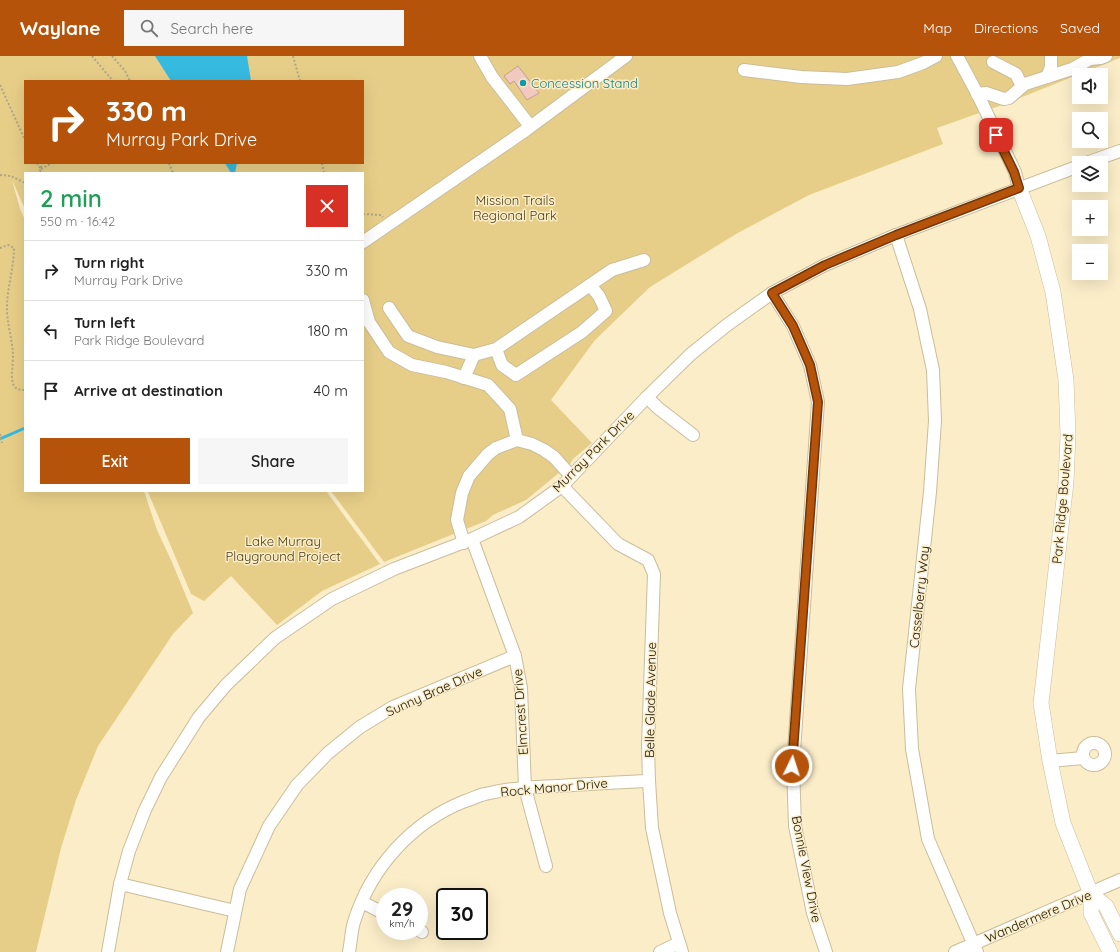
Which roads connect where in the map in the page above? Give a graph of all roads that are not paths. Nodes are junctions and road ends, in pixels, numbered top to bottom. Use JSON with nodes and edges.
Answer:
{"nodes":[{"id":1,"x":480,"y":56,"type":"edge"},
{"id":2,"x":626,"y":56,"type":"edge"},
{"id":3,"x":936,"y":56,"type":"edge"},
{"id":4,"x":957,"y":56,"type":"edge"},
{"id":5,"x":1051,"y":56,"type":"edge"},
{"id":6,"x":1106,"y":56,"type":"edge"},
{"id":7,"x":993,"y":62,"type":"dead end"},
{"id":8,"x":744,"y":70,"type":"dead end"},
{"id":9,"x":1047,"y":77,"type":"junction"},
{"id":10,"x":1022,"y":86,"type":"junction"},
{"id":11,"x":977,"y":94,"type":"junction"},
{"id":12,"x":530,"y":126,"type":"junction"},
{"id":13,"x":1120,"y":151,"type":"edge"},
{"id":14,"x":1106,"y":156,"type":"edge"},
{"id":15,"x":1072,"y":169,"type":"edge"},
{"id":16,"x":1019,"y":188,"type":"junction"},
{"id":17,"x":896,"y":235,"type":"junction"},
{"id":18,"x":364,"y":241,"type":"edge"},
{"id":19,"x":644,"y":260,"type":"dead end"},
{"id":20,"x":590,"y":285,"type":"junction"},
{"id":21,"x":772,"y":293,"type":"junction"},
{"id":22,"x":364,"y":304,"type":"edge"},
{"id":23,"x":389,"y":308,"type":"dead end"},
{"id":24,"x":496,"y":349,"type":"junction"},
{"id":25,"x":474,"y":355,"type":"junction"},
{"id":26,"x":464,"y":378,"type":"junction"},
{"id":27,"x":647,"y":397,"type":"junction"},
{"id":28,"x":693,"y":435,"type":"dead end"},
{"id":29,"x":517,"y":440,"type":"junction"},
{"id":30,"x":571,"y":476,"type":"junction"},
{"id":31,"x":562,"y":486,"type":"junction"},
{"id":32,"x":468,"y":541,"type":"junction"},
{"id":33,"x":515,"y":656,"type":"junction"},
{"id":34,"x":1083,"y":758,"type":"dead end"},
{"id":35,"x":1050,"y":761,"type":"junction"},
{"id":36,"x":649,"y":780,"type":"junction"},
{"id":37,"x":525,"y":788,"type":"junction"},
{"id":38,"x":546,"y":866,"type":"dead end"},
{"id":39,"x":1120,"y":880,"type":"edge"},
{"id":40,"x":120,"y":884,"type":"junction"},
{"id":41,"x":1091,"y":894,"type":"junction"},
{"id":42,"x":362,"y":902,"type":"junction"},
{"id":43,"x":376,"y":909,"type":"edge"},
{"id":44,"x":235,"y":911,"type":"junction"},
{"id":45,"x":1120,"y":934,"type":"edge"},
{"id":46,"x":680,"y":948,"type":"edge"},
{"id":47,"x":975,"y":948,"type":"edge"},
{"id":48,"x":108,"y":952,"type":"edge"},
{"id":49,"x":227,"y":952,"type":"edge"},
{"id":50,"x":349,"y":952,"type":"edge"},
{"id":51,"x":660,"y":952,"type":"edge"},
{"id":52,"x":826,"y":952,"type":"edge"},
{"id":53,"x":955,"y":952,"type":"edge"},
{"id":54,"x":1110,"y":952,"type":"edge"}],
"edges":[{"from":1,"to":12,"type":"street"},
{"from":2,"to":12,"type":"street"},
{"from":3,"to":8,"type":"street"},
{"from":4,"to":11,"type":"street","name":"Park Ridge Boulevard"},
{"from":5,"to":9,"type":"street"},
{"from":6,"to":9,"type":"street"},
{"from":7,"to":10,"type":"street"},
{"from":9,"to":10,"type":"street"},
{"from":10,"to":11,"type":"street"},
{"from":11,"to":16,"type":"street","name":"Park Ridge Boulevard"},
{"from":12,"to":18,"type":"street"},
{"from":13,"to":14,"type":"street"},
{"from":15,"to":16,"type":"street","name":"Murray Park Drive"},
{"from":16,"to":17,"type":"street","name":"Murray Park Drive"},
{"from":16,"to":35,"type":"main road","name":"Park Ridge Boulevard"},
{"from":17,"to":21,"type":"street","name":"Murray Park Drive"},
{"from":17,"to":47,"type":"street","name":"Casselberry Way"},
{"from":19,"to":20,"type":"street"},
{"from":20,"to":24,"type":"street"},
{"from":20,"to":24,"type":"street"},
{"from":21,"to":27,"type":"street","name":"Murray Park Drive"},
{"from":21,"to":52,"type":"street","name":"Bonnie View Drive"},
{"from":22,"to":26,"type":"street"},
{"from":23,"to":25,"type":"street"},
{"from":24,"to":25,"type":"street"},
{"from":25,"to":26,"type":"street"},
{"from":26,"to":29,"type":"street"},
{"from":27,"to":28,"type":"street"},
{"from":27,"to":30,"type":"street","name":"Murray Park Drive"},
{"from":29,"to":30,"type":"street"},
{"from":29,"to":32,"type":"street","name":"Elmcrest Drive"},
{"from":30,"to":31,"type":"street","name":"Murray Park Drive"},
{"from":31,"to":32,"type":"street","name":"Murray Park Drive"},
{"from":31,"to":36,"type":"street","name":"Belle Glade Avenue"},
{"from":32,"to":33,"type":"street","name":"Elmcrest Drive"},
{"from":32,"to":40,"type":"street","name":"Murray Park Drive"},
{"from":33,"to":37,"type":"street","name":"Elmcrest Drive"},
{"from":33,"to":44,"type":"street","name":"Sunny Brae Drive"},
{"from":34,"to":35,"type":"street"},
{"from":35,"to":41,"type":"main road","name":"Park Ridge Boulevard"},
{"from":36,"to":37,"type":"street","name":"Rock Manor Drive"},
{"from":36,"to":46,"type":"street","name":"Belle Glade Avenue"},
{"from":37,"to":38,"type":"street","name":"Elmcrest Drive"},
{"from":37,"to":42,"type":"street","name":"Rock Manor Drive"},
{"from":39,"to":41,"type":"street","name":"Wandermere Drive"},
{"from":40,"to":44,"type":"street"},
{"from":40,"to":48,"type":"street","name":"Murray Park Drive"},
{"from":41,"to":45,"type":"main road","name":"Park Ridge Boulevard"},
{"from":41,"to":47,"type":"street","name":"Wandermere Drive"},
{"from":41,"to":54,"type":"main road","name":"Park Ridge Boulevard"},
{"from":42,"to":43,"type":"street"},
{"from":42,"to":50,"type":"street","name":"Rock Manor Drive"},
{"from":44,"to":49,"type":"street","name":"Sunny Brae Drive"},
{"from":46,"to":51,"type":"street"},
{"from":47,"to":53,"type":"street","name":"Wandermere Drive"}]}
